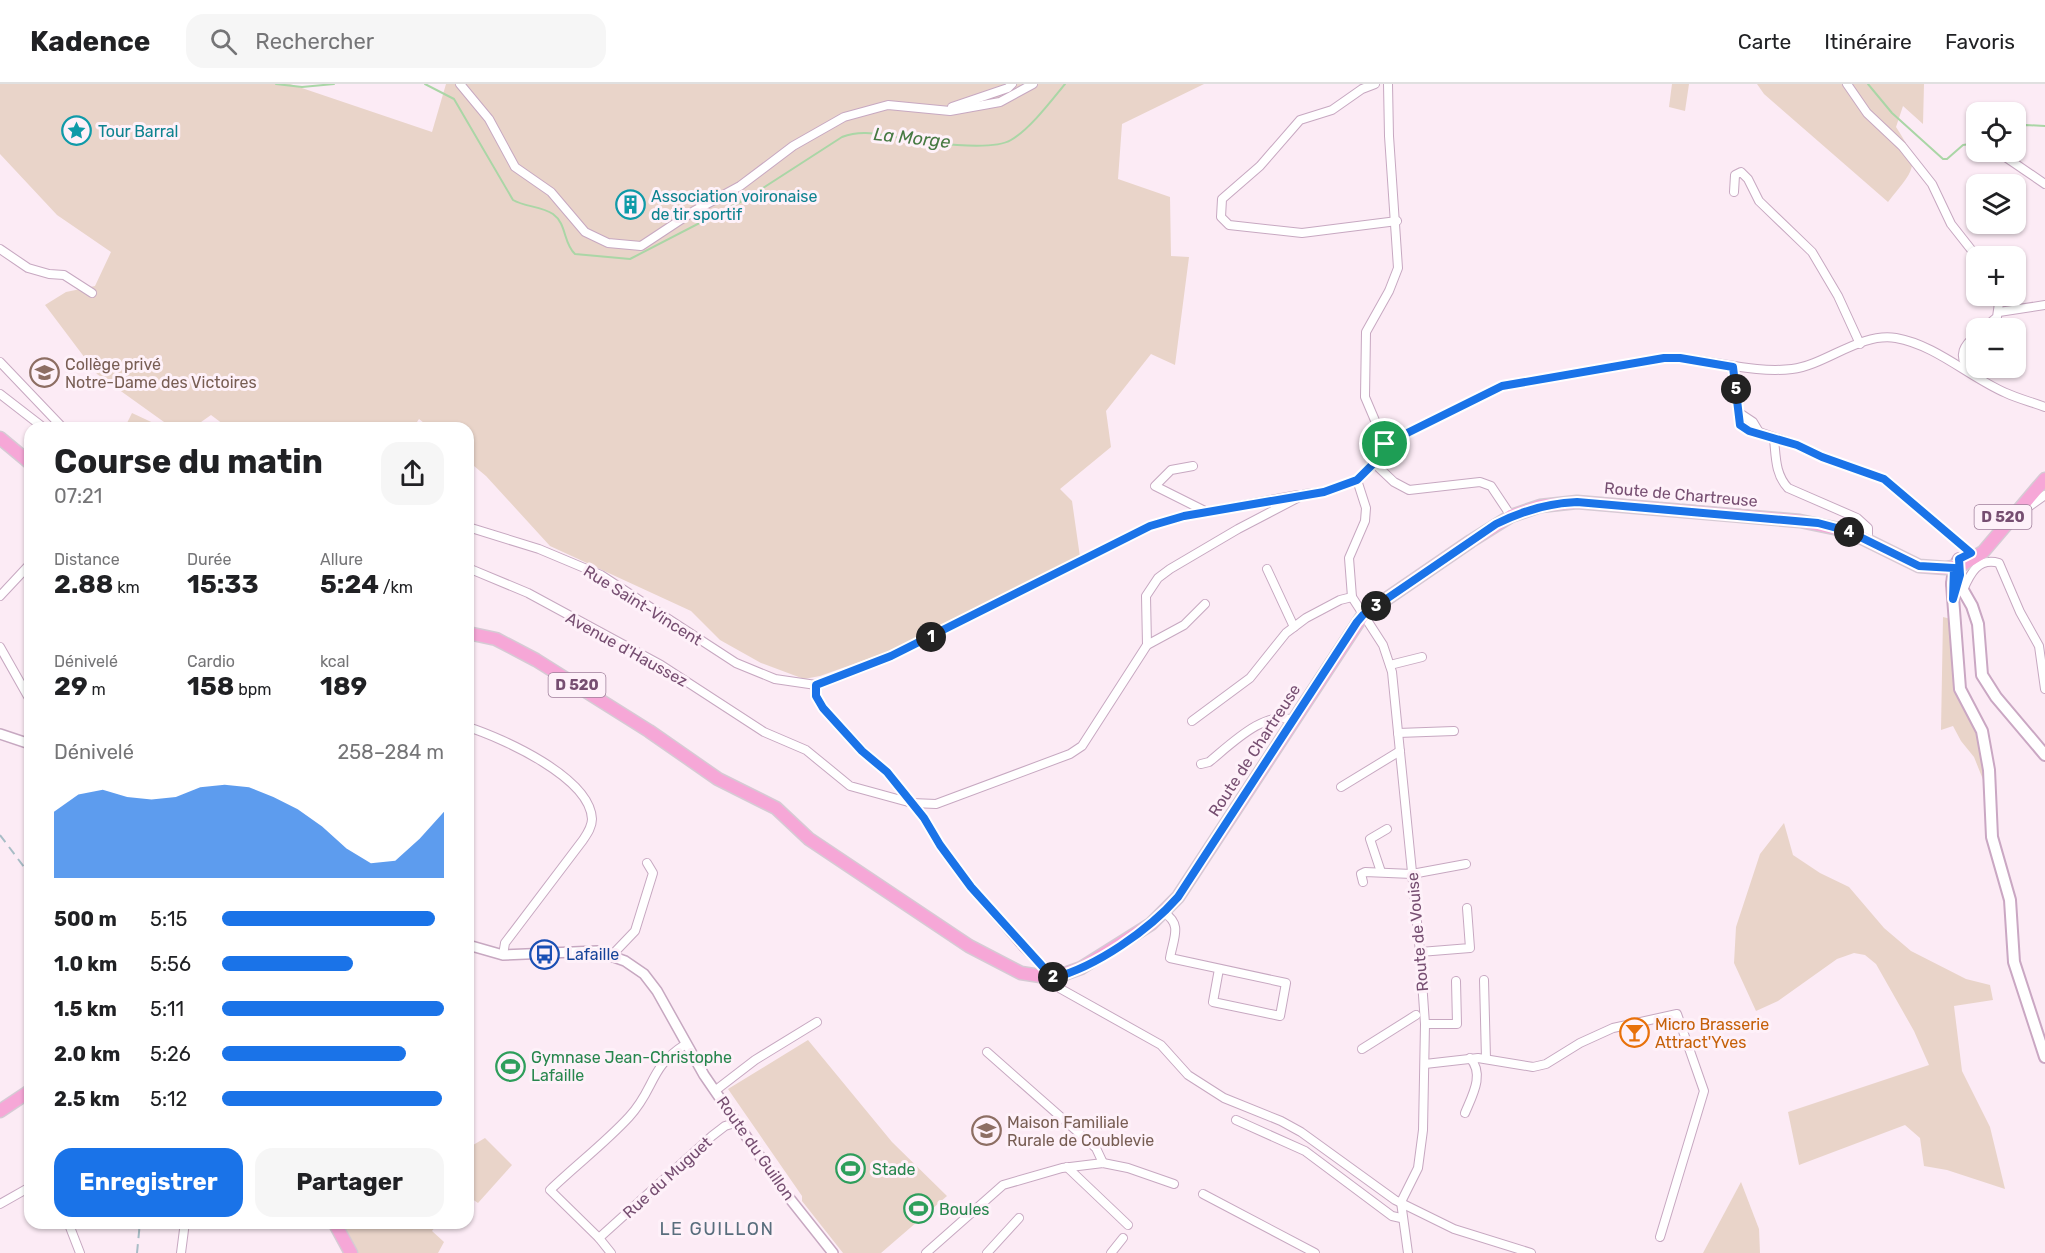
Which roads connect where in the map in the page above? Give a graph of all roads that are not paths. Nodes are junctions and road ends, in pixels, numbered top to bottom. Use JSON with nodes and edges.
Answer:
{"nodes":[{"id":1,"x":460,"y":84,"type":"edge"},
{"id":2,"x":1012,"y":84,"type":"edge"},
{"id":3,"x":1033,"y":84,"type":"edge"},
{"id":4,"x":1376,"y":84,"type":"edge"},
{"id":5,"x":1388,"y":84,"type":"edge"},
{"id":6,"x":1847,"y":84,"type":"edge"},
{"id":7,"x":945,"y":110,"type":"junction"},
{"id":8,"x":2013,"y":162,"type":"edge"},
{"id":9,"x":2045,"y":184,"type":"edge"},
{"id":10,"x":1734,"y":192,"type":"dead end"},
{"id":11,"x":1396,"y":221,"type":"junction"},
{"id":12,"x":1969,"y":246,"type":"edge"},
{"id":13,"x":0,"y":249,"type":"edge"},
{"id":14,"x":92,"y":293,"type":"dead end"},
{"id":15,"x":2045,"y":305,"type":"edge"},
{"id":16,"x":1999,"y":306,"type":"edge"},
{"id":17,"x":1999,"y":312,"type":"junction"},
{"id":18,"x":1993,"y":318,"type":"edge"},
{"id":19,"x":1966,"y":342,"type":"edge"},
{"id":20,"x":1860,"y":344,"type":"junction"},
{"id":21,"x":0,"y":362,"type":"edge"},
{"id":22,"x":1966,"y":365,"type":"edge"},
{"id":23,"x":1733,"y":367,"type":"junction"},
{"id":24,"x":1966,"y":371,"type":"edge"},
{"id":25,"x":1979,"y":378,"type":"edge"},
{"id":26,"x":0,"y":394,"type":"edge"},
{"id":27,"x":2045,"y":407,"type":"edge"},
{"id":28,"x":36,"y":422,"type":"edge"},
{"id":29,"x":57,"y":422,"type":"edge"},
{"id":30,"x":0,"y":438,"type":"edge"},
{"id":31,"x":1774,"y":439,"type":"junction"},
{"id":32,"x":1385,"y":444,"type":"junction"},
{"id":33,"x":24,"y":458,"type":"edge"},
{"id":34,"x":1374,"y":463,"type":"junction"},
{"id":35,"x":1193,"y":466,"type":"dead end"},
{"id":36,"x":2045,"y":472,"type":"edge"},
{"id":37,"x":2045,"y":479,"type":"edge"},
{"id":38,"x":1357,"y":480,"type":"junction"},
{"id":39,"x":1305,"y":494,"type":"junction"},
{"id":40,"x":2045,"y":495,"type":"edge"},
{"id":41,"x":1207,"y":512,"type":"junction"},
{"id":42,"x":1511,"y":516,"type":"junction"},
{"id":43,"x":2009,"y":523,"type":"junction"},
{"id":44,"x":1995,"y":527,"type":"junction"},
{"id":45,"x":474,"y":529,"type":"edge"},
{"id":46,"x":1868,"y":540,"type":"junction"},
{"id":47,"x":1974,"y":555,"type":"junction"},
{"id":48,"x":1958,"y":564,"type":"junction"},
{"id":49,"x":1267,"y":568,"type":"dead end"},
{"id":50,"x":24,"y":570,"type":"edge"},
{"id":51,"x":474,"y":570,"type":"edge"},
{"id":52,"x":1958,"y":586,"type":"junction"},
{"id":53,"x":0,"y":596,"type":"edge"},
{"id":54,"x":1352,"y":597,"type":"junction"},
{"id":55,"x":1205,"y":604,"type":"dead end"},
{"id":56,"x":1363,"y":615,"type":"junction"},
{"id":57,"x":1294,"y":627,"type":"junction"},
{"id":58,"x":474,"y":634,"type":"edge"},
{"id":59,"x":1147,"y":645,"type":"junction"},
{"id":60,"x":0,"y":647,"type":"edge"},
{"id":61,"x":1422,"y":657,"type":"dead end"},
{"id":62,"x":1390,"y":665,"type":"junction"},
{"id":63,"x":816,"y":685,"type":"junction"},
{"id":64,"x":24,"y":689,"type":"edge"},
{"id":65,"x":2045,"y":689,"type":"edge"},
{"id":66,"x":1294,"y":721,"type":"junction"},
{"id":67,"x":1192,"y":722,"type":"dead end"},
{"id":68,"x":474,"y":730,"type":"edge"},
{"id":69,"x":1454,"y":731,"type":"dead end"},
{"id":70,"x":1398,"y":733,"type":"junction"},
{"id":71,"x":0,"y":734,"type":"edge"},
{"id":72,"x":24,"y":742,"type":"edge"},
{"id":73,"x":1400,"y":751,"type":"junction"},
{"id":74,"x":2045,"y":755,"type":"edge"},
{"id":75,"x":1201,"y":764,"type":"dead end"},
{"id":76,"x":1341,"y":787,"type":"dead end"},
{"id":77,"x":912,"y":803,"type":"junction"},
{"id":78,"x":1387,"y":829,"type":"dead end"},
{"id":79,"x":648,"y":863,"type":"dead end"},
{"id":80,"x":1466,"y":864,"type":"dead end"},
{"id":81,"x":1381,"y":872,"type":"junction"},
{"id":82,"x":1412,"y":874,"type":"junction"},
{"id":83,"x":1363,"y":882,"type":"dead end"},
{"id":84,"x":1467,"y":908,"type":"dead end"},
{"id":85,"x":1164,"y":913,"type":"junction"},
{"id":86,"x":474,"y":947,"type":"edge"},
{"id":87,"x":1420,"y":952,"type":"junction"},
{"id":88,"x":503,"y":955,"type":"junction"},
{"id":89,"x":612,"y":955,"type":"junction"},
{"id":90,"x":1219,"y":969,"type":"junction"},
{"id":91,"x":1053,"y":978,"type":"junction"},
{"id":92,"x":1484,"y":980,"type":"dead end"},
{"id":93,"x":1456,"y":981,"type":"dead end"},
{"id":94,"x":1416,"y":1015,"type":"dead end"},
{"id":95,"x":817,"y":1022,"type":"dead end"},
{"id":96,"x":1425,"y":1024,"type":"junction"},
{"id":97,"x":686,"y":1044,"type":"junction"},
{"id":98,"x":1362,"y":1049,"type":"dead end"},
{"id":99,"x":987,"y":1052,"type":"dead end"},
{"id":100,"x":2045,"y":1057,"type":"edge"},
{"id":101,"x":1470,"y":1058,"type":"junction"},
{"id":102,"x":1486,"y":1059,"type":"junction"},
{"id":103,"x":1425,"y":1064,"type":"junction"},
{"id":104,"x":716,"y":1090,"type":"junction"},
{"id":105,"x":24,"y":1093,"type":"edge"},
{"id":106,"x":24,"y":1094,"type":"edge"},
{"id":107,"x":0,"y":1104,"type":"edge"},
{"id":108,"x":0,"y":1111,"type":"edge"},
{"id":109,"x":1465,"y":1113,"type":"dead end"},
{"id":110,"x":1236,"y":1120,"type":"dead end"},
{"id":111,"x":738,"y":1122,"type":"junction"},
{"id":112,"x":1103,"y":1163,"type":"junction"},
{"id":113,"x":1068,"y":1167,"type":"junction"},
{"id":114,"x":1174,"y":1184,"type":"dead end"},
{"id":115,"x":24,"y":1190,"type":"edge"},
{"id":116,"x":1203,"y":1194,"type":"dead end"},
{"id":117,"x":1401,"y":1202,"type":"junction"},
{"id":118,"x":0,"y":1204,"type":"edge"},
{"id":119,"x":1019,"y":1218,"type":"dead end"},
{"id":120,"x":1401,"y":1218,"type":"junction"},
{"id":121,"x":1128,"y":1225,"type":"dead end"},
{"id":122,"x":71,"y":1229,"type":"edge"},
{"id":123,"x":184,"y":1229,"type":"edge"},
{"id":124,"x":338,"y":1229,"type":"edge"},
{"id":125,"x":1660,"y":1237,"type":"dead end"},
{"id":126,"x":600,"y":1238,"type":"junction"},
{"id":127,"x":1123,"y":1238,"type":"dead end"},
{"id":128,"x":80,"y":1253,"type":"edge"},
{"id":129,"x":181,"y":1253,"type":"edge"},
{"id":130,"x":351,"y":1253,"type":"edge"},
{"id":131,"x":611,"y":1253,"type":"edge"},
{"id":132,"x":833,"y":1253,"type":"edge"},
{"id":133,"x":926,"y":1253,"type":"edge"},
{"id":134,"x":987,"y":1253,"type":"edge"},
{"id":135,"x":1111,"y":1253,"type":"edge"},
{"id":136,"x":1315,"y":1253,"type":"edge"},
{"id":137,"x":1408,"y":1253,"type":"edge"},
{"id":138,"x":1531,"y":1253,"type":"edge"}],
"edges":[{"from":1,"to":7,"type":"street"},
{"from":2,"to":7,"type":"street"},
{"from":3,"to":7,"type":"street"},
{"from":4,"to":11,"type":"street"},
{"from":5,"to":11,"type":"street"},
{"from":6,"to":12,"type":"street"},
{"from":8,"to":9,"type":"street"},
{"from":10,"to":20,"type":"street"},
{"from":11,"to":32,"type":"street"},
{"from":13,"to":14,"type":"street"},
{"from":15,"to":17,"type":"street"},
{"from":16,"to":17,"type":"street"},
{"from":17,"to":18,"type":"street"},
{"from":19,"to":22,"type":"street"},
{"from":20,"to":23,"type":"street"},
{"from":20,"to":24,"type":"street"},
{"from":21,"to":29,"type":"street"},
{"from":23,"to":31,"type":"street"},
{"from":23,"to":32,"type":"street"},
{"from":25,"to":27,"type":"street"},
{"from":26,"to":28,"type":"street"},
{"from":30,"to":33,"type":"main road"},
{"from":31,"to":46,"type":"street"},
{"from":31,"to":47,"type":"street"},
{"from":32,"to":34,"type":"street"},
{"from":34,"to":38,"type":"street"},
{"from":34,"to":42,"type":"street"},
{"from":35,"to":41,"type":"street"},
{"from":36,"to":44,"type":"main road","name":"Route de Chartreuse","number":"D 520"},
{"from":37,"to":43,"type":"main road","name":"Route de Chartreuse","number":"D 520"},
{"from":38,"to":39,"type":"street"},
{"from":38,"to":54,"type":"street"},
{"from":39,"to":41,"type":"street"},
{"from":39,"to":59,"type":"street"},
{"from":40,"to":43,"type":"street"},
{"from":41,"to":63,"type":"street"},
{"from":42,"to":46,"type":"main road","name":"Route de Chartreuse","number":"D 520"},
{"from":42,"to":56,"type":"main road","name":"Route de Chartreuse","number":"D 520"},
{"from":43,"to":44,"type":"street"},
{"from":43,"to":47,"type":"main road","name":"Route de Chartreuse","number":"D 520"},
{"from":44,"to":47,"type":"main road","name":"Route de Chartreuse","number":"D 520"},
{"from":45,"to":63,"type":"street","name":"Rue Saint-Vincent"},
{"from":46,"to":48,"type":"main road","name":"Route de Chartreuse","number":"D 520"},
{"from":47,"to":48,"type":"main road","name":"Route de Chartreuse","number":"D 520"},
{"from":48,"to":52,"type":"main road"},
{"from":49,"to":57,"type":"street"},
{"from":50,"to":53,"type":"street"},
{"from":51,"to":77,"type":"street","name":"Avenue d'Haussez"},
{"from":52,"to":65,"type":"street"},
{"from":52,"to":74,"type":"main road"},
{"from":52,"to":100,"type":"main road"},
{"from":54,"to":56,"type":"street","name":"Route de Vouise"},
{"from":54,"to":57,"type":"street"},
{"from":55,"to":59,"type":"street"},
{"from":56,"to":62,"type":"street","name":"Route de Vouise"},
{"from":56,"to":66,"type":"main road","name":"Route de Chartreuse","number":"D 520"},
{"from":57,"to":67,"type":"street"},
{"from":58,"to":91,"type":"main road","number":"D 520"},
{"from":59,"to":77,"type":"street","name":"Avenue d'Haussez"},
{"from":60,"to":64,"type":"street"},
{"from":61,"to":62,"type":"street"},
{"from":62,"to":70,"type":"street","name":"Route de Vouise"},
{"from":63,"to":77,"type":"street"},
{"from":66,"to":75,"type":"street"},
{"from":66,"to":85,"type":"main road","name":"Route de Chartreuse","number":"D 520"},
{"from":68,"to":88,"type":"street"},
{"from":69,"to":70,"type":"street"},
{"from":70,"to":73,"type":"street","name":"Route de Vouise"},
{"from":71,"to":72,"type":"street"},
{"from":73,"to":76,"type":"street"},
{"from":73,"to":82,"type":"street","name":"Route de Vouise"},
{"from":77,"to":91,"type":"street"},
{"from":78,"to":81,"type":"street"},
{"from":79,"to":89,"type":"street"},
{"from":80,"to":82,"type":"street"},
{"from":81,"to":82,"type":"street"},
{"from":81,"to":83,"type":"street"},
{"from":82,"to":87,"type":"street","name":"Route de Vouise"},
{"from":84,"to":87,"type":"street"},
{"from":85,"to":90,"type":"street"},
{"from":85,"to":91,"type":"main road","name":"Route de Chartreuse","number":"D 520"},
{"from":86,"to":88,"type":"street","name":"Route du Guillon"},
{"from":87,"to":96,"type":"street","name":"Route de Vouise"},
{"from":88,"to":89,"type":"street","name":"Route du Guillon"},
{"from":89,"to":97,"type":"street","name":"Route du Guillon"},
{"from":90,"to":90,"type":"street"},
{"from":91,"to":117,"type":"street"},
{"from":92,"to":102,"type":"street"},
{"from":93,"to":96,"type":"street"},
{"from":94,"to":98,"type":"street"},
{"from":95,"to":104,"type":"street"},
{"from":96,"to":103,"type":"street","name":"Route de Vouise"},
{"from":97,"to":104,"type":"street","name":"Route du Guillon"},
{"from":97,"to":126,"type":"street"},
{"from":99,"to":112,"type":"street"},
{"from":101,"to":102,"type":"street"},
{"from":101,"to":103,"type":"street"},
{"from":101,"to":109,"type":"street"},
{"from":102,"to":125,"type":"street"},
{"from":103,"to":117,"type":"street","name":"Route de Vouise"},
{"from":104,"to":111,"type":"street","name":"Route du Guillon"},
{"from":105,"to":107,"type":"main road"},
{"from":106,"to":108,"type":"main road"},
{"from":110,"to":120,"type":"street"},
{"from":111,"to":126,"type":"street","name":"Rue du Muguet"},
{"from":111,"to":132,"type":"street","name":"Route du Guillon"},
{"from":112,"to":113,"type":"street"},
{"from":112,"to":114,"type":"street"},
{"from":113,"to":121,"type":"street"},
{"from":113,"to":133,"type":"street"},
{"from":115,"to":118,"type":"street"},
{"from":116,"to":136,"type":"street"},
{"from":117,"to":120,"type":"street","name":"Route de Vouise"},
{"from":117,"to":138,"type":"street"},
{"from":119,"to":134,"type":"street"},
{"from":120,"to":137,"type":"street","name":"Route de Vouise"},
{"from":122,"to":128,"type":"street"},
{"from":123,"to":129,"type":"street"},
{"from":124,"to":130,"type":"main road"},
{"from":126,"to":131,"type":"street"},
{"from":127,"to":135,"type":"street"}]}
